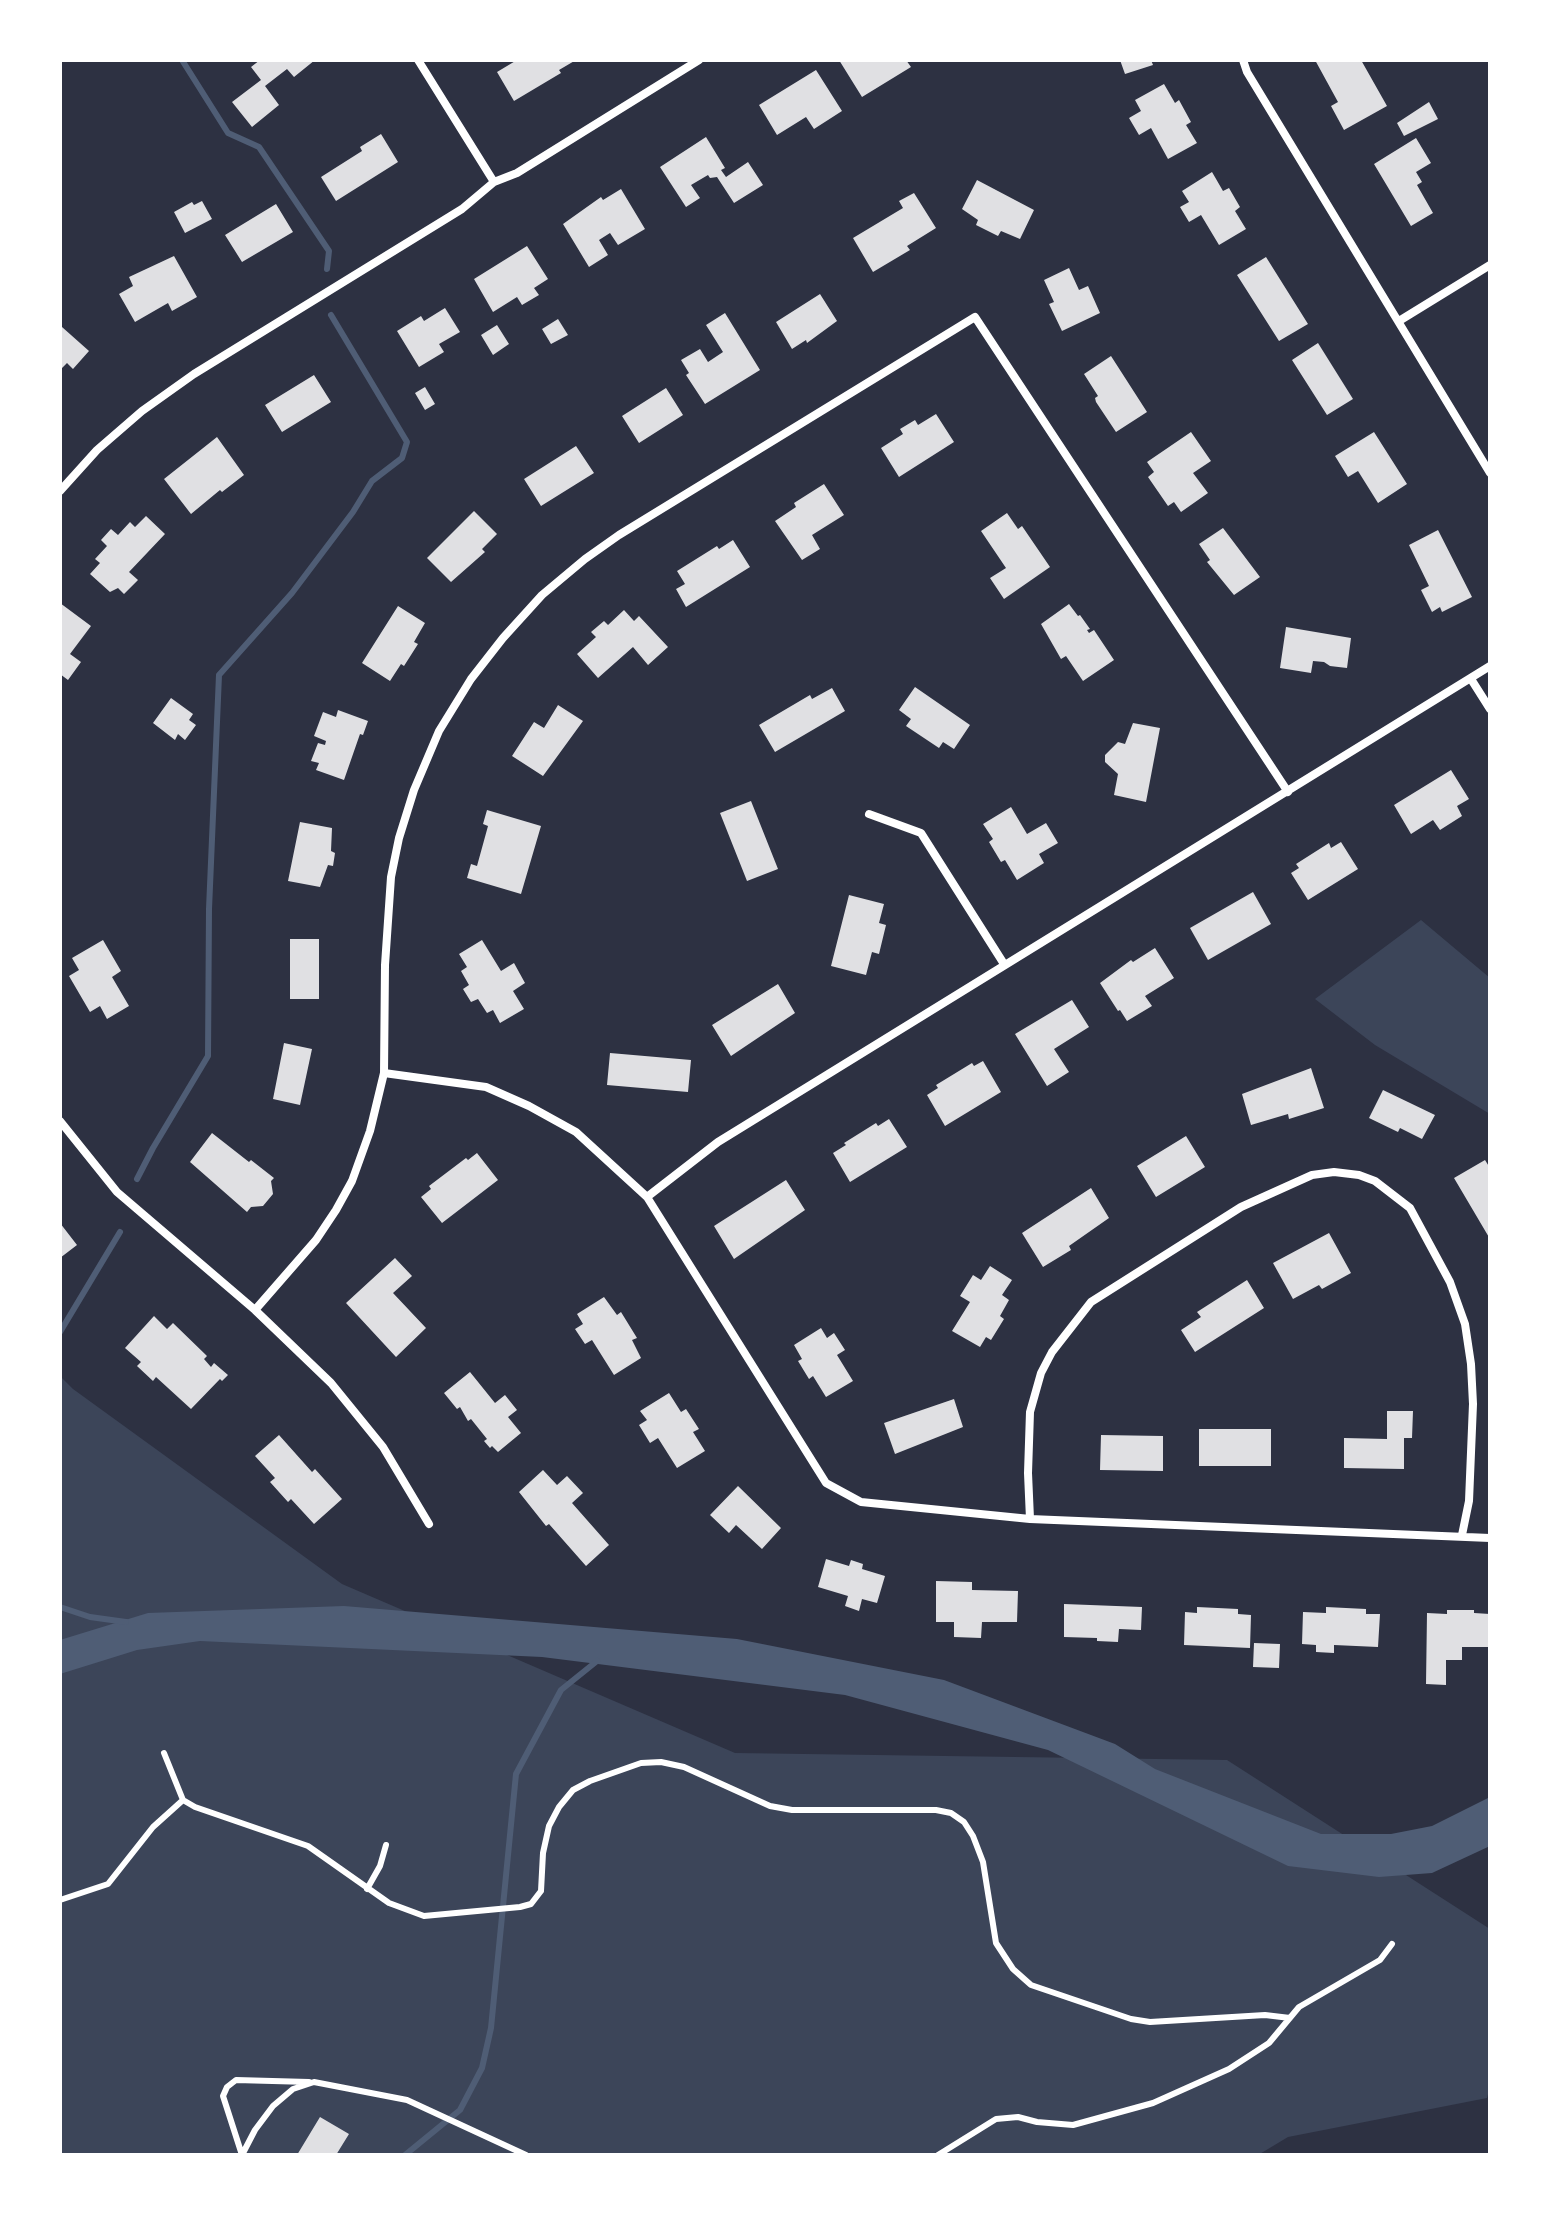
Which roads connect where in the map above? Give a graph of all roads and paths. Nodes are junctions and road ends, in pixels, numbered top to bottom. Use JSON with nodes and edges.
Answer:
{"nodes":[{"id":1,"x":418,"y":60,"type":"edge"},
{"id":2,"x":699,"y":60,"type":"edge"},
{"id":3,"x":1243,"y":60,"type":"edge"},
{"id":4,"x":494,"y":182,"type":"junction"},
{"id":5,"x":1490,"y":265,"type":"edge"},
{"id":6,"x":1399,"y":321,"type":"junction"},
{"id":7,"x":1490,"y":473,"type":"edge"},
{"id":8,"x":60,"y":491,"type":"edge"},
{"id":9,"x":1490,"y":666,"type":"edge"},
{"id":10,"x":1471,"y":679,"type":"junction"},
{"id":11,"x":1490,"y":709,"type":"edge"},
{"id":12,"x":1288,"y":792,"type":"junction"},
{"id":13,"x":869,"y":814,"type":"dead end"},
{"id":14,"x":1004,"y":964,"type":"junction"},
{"id":15,"x":384,"y":1073,"type":"junction"},
{"id":16,"x":60,"y":1121,"type":"edge"},
{"id":17,"x":647,"y":1197,"type":"junction"},
{"id":18,"x":255,"y":1310,"type":"junction"},
{"id":19,"x":1030,"y":1519,"type":"junction"},
{"id":20,"x":429,"y":1524,"type":"dead end"},
{"id":21,"x":1462,"y":1535,"type":"junction"},
{"id":22,"x":1490,"y":1538,"type":"edge"},
{"id":23,"x":164,"y":1753,"type":"dead end"},
{"id":24,"x":183,"y":1800,"type":"junction"},
{"id":25,"x":386,"y":1845,"type":"dead end"},
{"id":26,"x":367,"y":1889,"type":"junction"},
{"id":27,"x":60,"y":1900,"type":"edge"},
{"id":28,"x":1392,"y":1944,"type":"dead end"},
{"id":29,"x":1290,"y":2018,"type":"junction"},
{"id":30,"x":314,"y":2082,"type":"junction"},
{"id":31,"x":526,"y":2155,"type":"edge"},
{"id":32,"x":938,"y":2155,"type":"edge"}],
"edges":[{"from":1,"to":4,"type":"street"},
{"from":2,"to":4,"type":"street"},
{"from":3,"to":6,"type":"street"},
{"from":4,"to":8,"type":"street"},
{"from":5,"to":6,"type":"street"},
{"from":6,"to":7,"type":"street"},
{"from":9,"to":10,"type":"street"},
{"from":10,"to":11,"type":"street"},
{"from":10,"to":12,"type":"street"},
{"from":12,"to":14,"type":"street"},
{"from":12,"to":15,"type":"street"},
{"from":13,"to":14,"type":"street"},
{"from":14,"to":17,"type":"street"},
{"from":15,"to":17,"type":"street"},
{"from":15,"to":18,"type":"street"},
{"from":16,"to":18,"type":"street"},
{"from":17,"to":19,"type":"street"},
{"from":18,"to":20,"type":"street"},
{"from":19,"to":21,"type":"street"},
{"from":19,"to":21,"type":"street"},
{"from":21,"to":22,"type":"street"},
{"from":23,"to":24,"type":"lane"},
{"from":24,"to":26,"type":"lane"},
{"from":24,"to":27,"type":"lane"},
{"from":25,"to":26,"type":"lane"},
{"from":26,"to":29,"type":"lane"},
{"from":28,"to":29,"type":"lane"},
{"from":29,"to":32,"type":"lane"},
{"from":30,"to":30,"type":"lane"},
{"from":30,"to":31,"type":"lane"}]}
